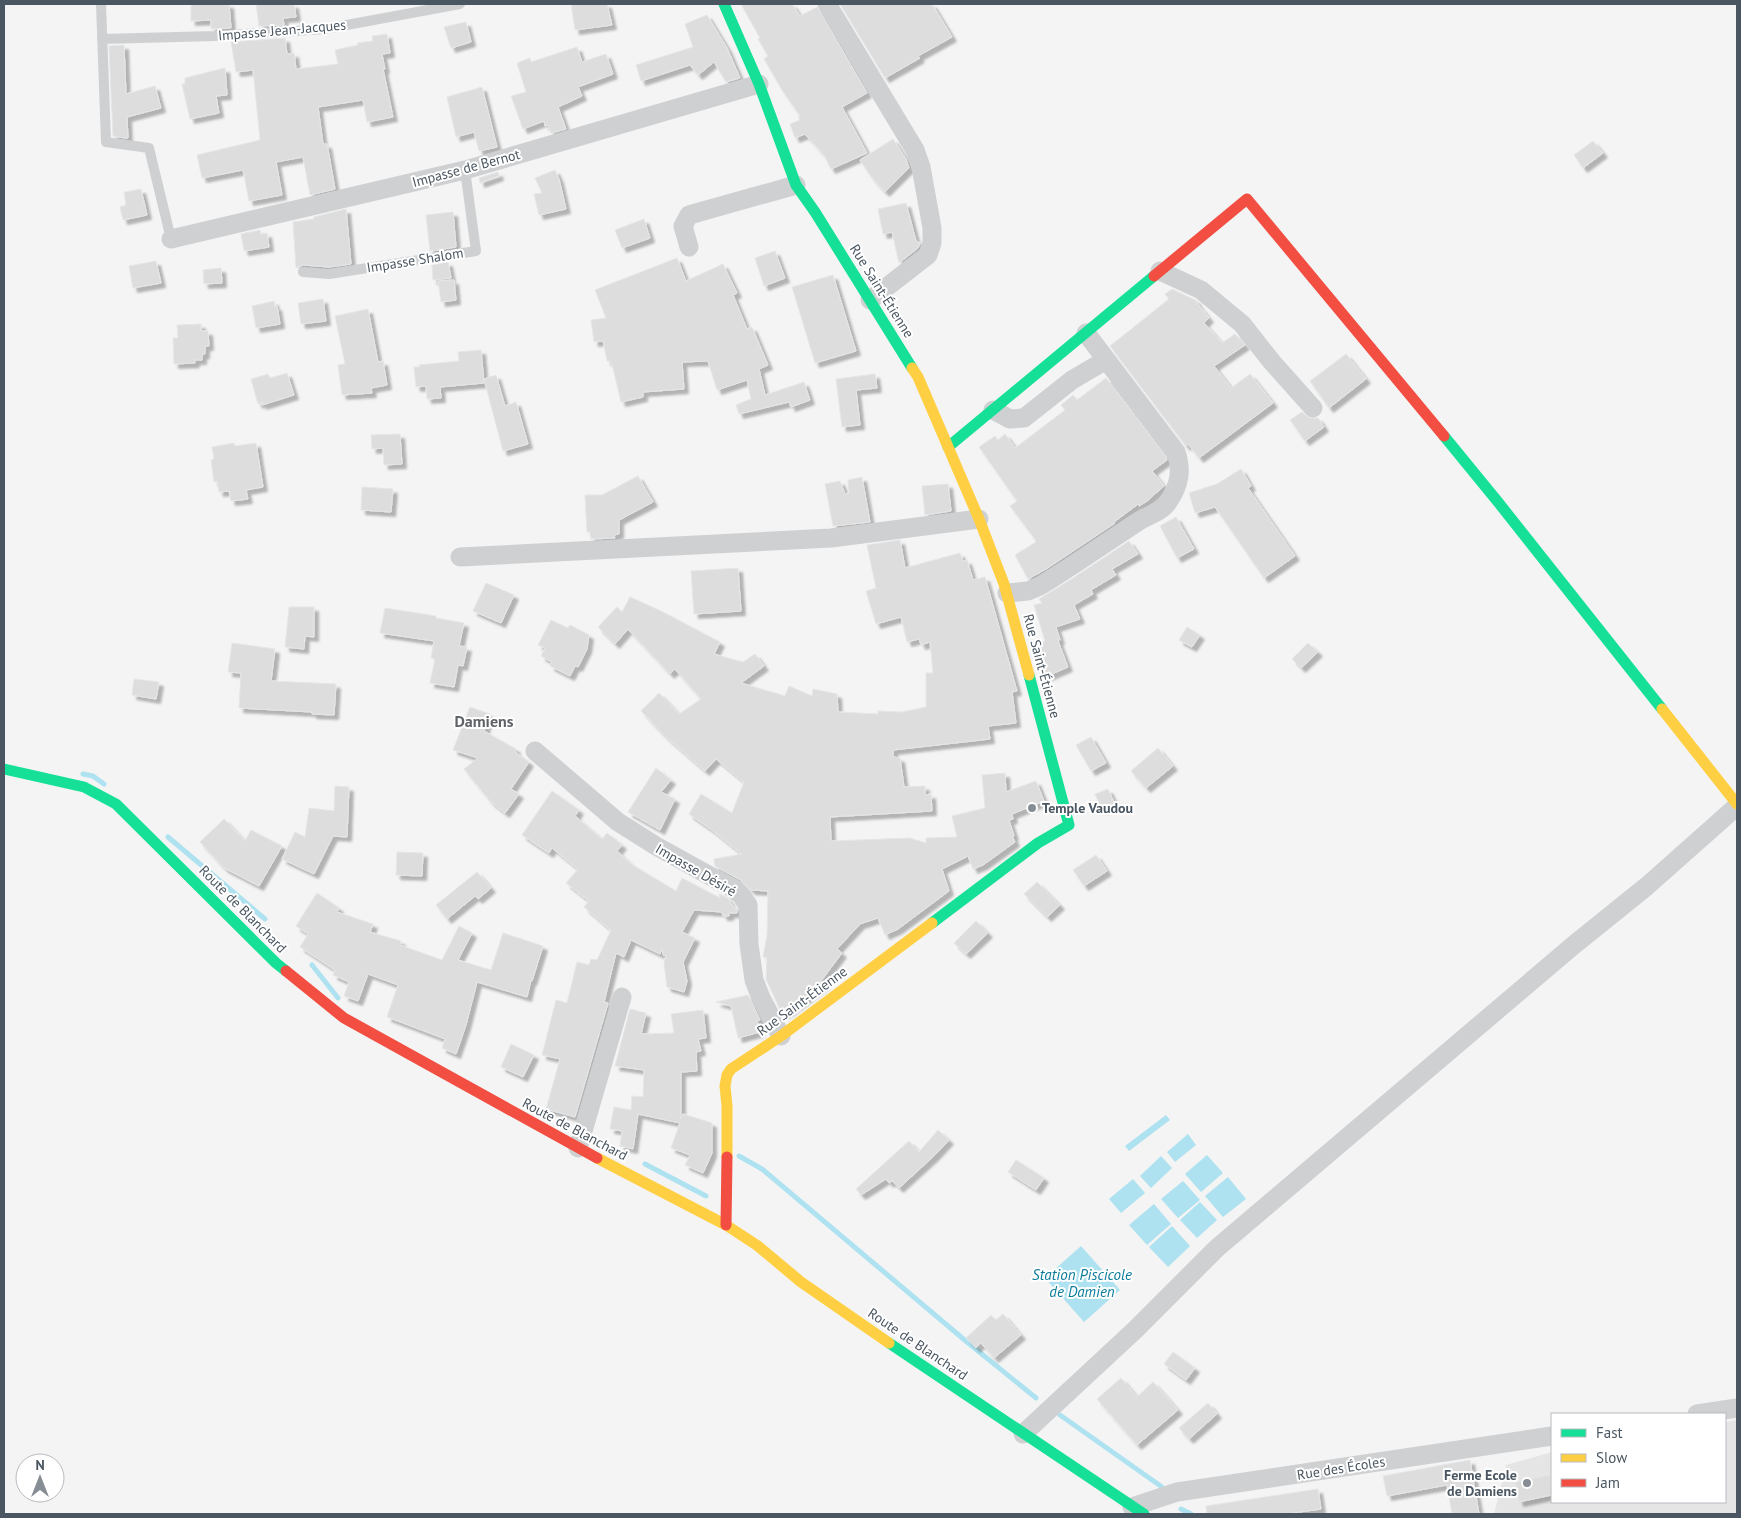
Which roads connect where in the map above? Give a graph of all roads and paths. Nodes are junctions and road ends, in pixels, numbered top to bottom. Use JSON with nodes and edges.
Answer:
{"nodes":[{"id":1,"x":101,"y":4,"type":"edge"},
{"id":2,"x":460,"y":4,"type":"edge"},
{"id":3,"x":724,"y":4,"type":"edge"},
{"id":4,"x":827,"y":4,"type":"edge"},
{"id":5,"x":102,"y":39,"type":"junction"},
{"id":6,"x":758,"y":84,"type":"junction"},
{"id":7,"x":464,"y":170,"type":"junction"},
{"id":8,"x":796,"y":185,"type":"junction"},
{"id":9,"x":171,"y":240,"type":"joint"},
{"id":10,"x":689,"y":247,"type":"dead end"},
{"id":11,"x":1160,"y":271,"type":"junction"},
{"id":12,"x":303,"y":272,"type":"dead end"},
{"id":13,"x":870,"y":300,"type":"junction"},
{"id":14,"x":1086,"y":333,"type":"junction"},
{"id":15,"x":1106,"y":360,"type":"junction"},
{"id":16,"x":1313,"y":408,"type":"dead end"},
{"id":17,"x":993,"y":410,"type":"junction"},
{"id":18,"x":948,"y":447,"type":"junction"},
{"id":19,"x":979,"y":519,"type":"junction"},
{"id":20,"x":460,"y":557,"type":"dead end"},
{"id":21,"x":1007,"y":593,"type":"junction"},
{"id":22,"x":535,"y":751,"type":"dead end"},
{"id":23,"x":4,"y":769,"type":"edge"},
{"id":24,"x":1737,"y":805,"type":"edge"},
{"id":25,"x":622,"y":997,"type":"dead end"},
{"id":26,"x":781,"y":1036,"type":"junction"},
{"id":27,"x":578,"y":1148,"type":"junction"},
{"id":28,"x":726,"y":1226,"type":"junction"},
{"id":29,"x":1737,"y":1408,"type":"edge"},
{"id":30,"x":1704,"y":1413,"type":"edge"},
{"id":31,"x":1023,"y":1434,"type":"junction"},
{"id":32,"x":1551,"y":1436,"type":"edge"},
{"id":33,"x":1138,"y":1511,"type":"edge"}],
"edges":[{"from":1,"to":5,"type":"lane"},
{"from":2,"to":5,"type":"lane","name":"Impasse Jean-Jacques"},
{"from":3,"to":6,"type":"street","name":"Rue Saint-Étienne"},
{"from":4,"to":13,"type":"street"},
{"from":5,"to":9,"type":"lane"},
{"from":6,"to":7,"type":"street","name":"Impasse de Bernot"},
{"from":6,"to":8,"type":"street","name":"Rue Saint-Étienne"},
{"from":7,"to":9,"type":"street","name":"Impasse de Bernot"},
{"from":7,"to":12,"type":"lane","name":"Impasse Shalom"},
{"from":8,"to":10,"type":"street"},
{"from":8,"to":13,"type":"street","name":"Rue Saint-Étienne"},
{"from":11,"to":14,"type":"street"},
{"from":11,"to":16,"type":"street"},
{"from":11,"to":24,"type":"street"},
{"from":13,"to":18,"type":"street","name":"Rue Saint-Étienne"},
{"from":14,"to":15,"type":"street"},
{"from":14,"to":17,"type":"street"},
{"from":15,"to":17,"type":"street"},
{"from":15,"to":21,"type":"street"},
{"from":17,"to":18,"type":"street"},
{"from":18,"to":19,"type":"street","name":"Rue Saint-Étienne"},
{"from":19,"to":20,"type":"street"},
{"from":19,"to":21,"type":"street","name":"Rue Saint-Étienne"},
{"from":21,"to":26,"type":"street","name":"Rue Saint-Étienne"},
{"from":22,"to":26,"type":"street","name":"Impasse Désiré"},
{"from":23,"to":27,"type":"street","name":"Route de Blanchard"},
{"from":24,"to":31,"type":"street"},
{"from":25,"to":27,"type":"street"},
{"from":26,"to":28,"type":"street","name":"Rue Saint-Étienne"},
{"from":27,"to":28,"type":"street","name":"Route de Blanchard"},
{"from":28,"to":31,"type":"street","name":"Route de Blanchard"},
{"from":29,"to":30,"type":"street"},
{"from":31,"to":33,"type":"street","name":"Route de Blanchard"},
{"from":32,"to":33,"type":"street","name":"Rue des Écoles"}]}
